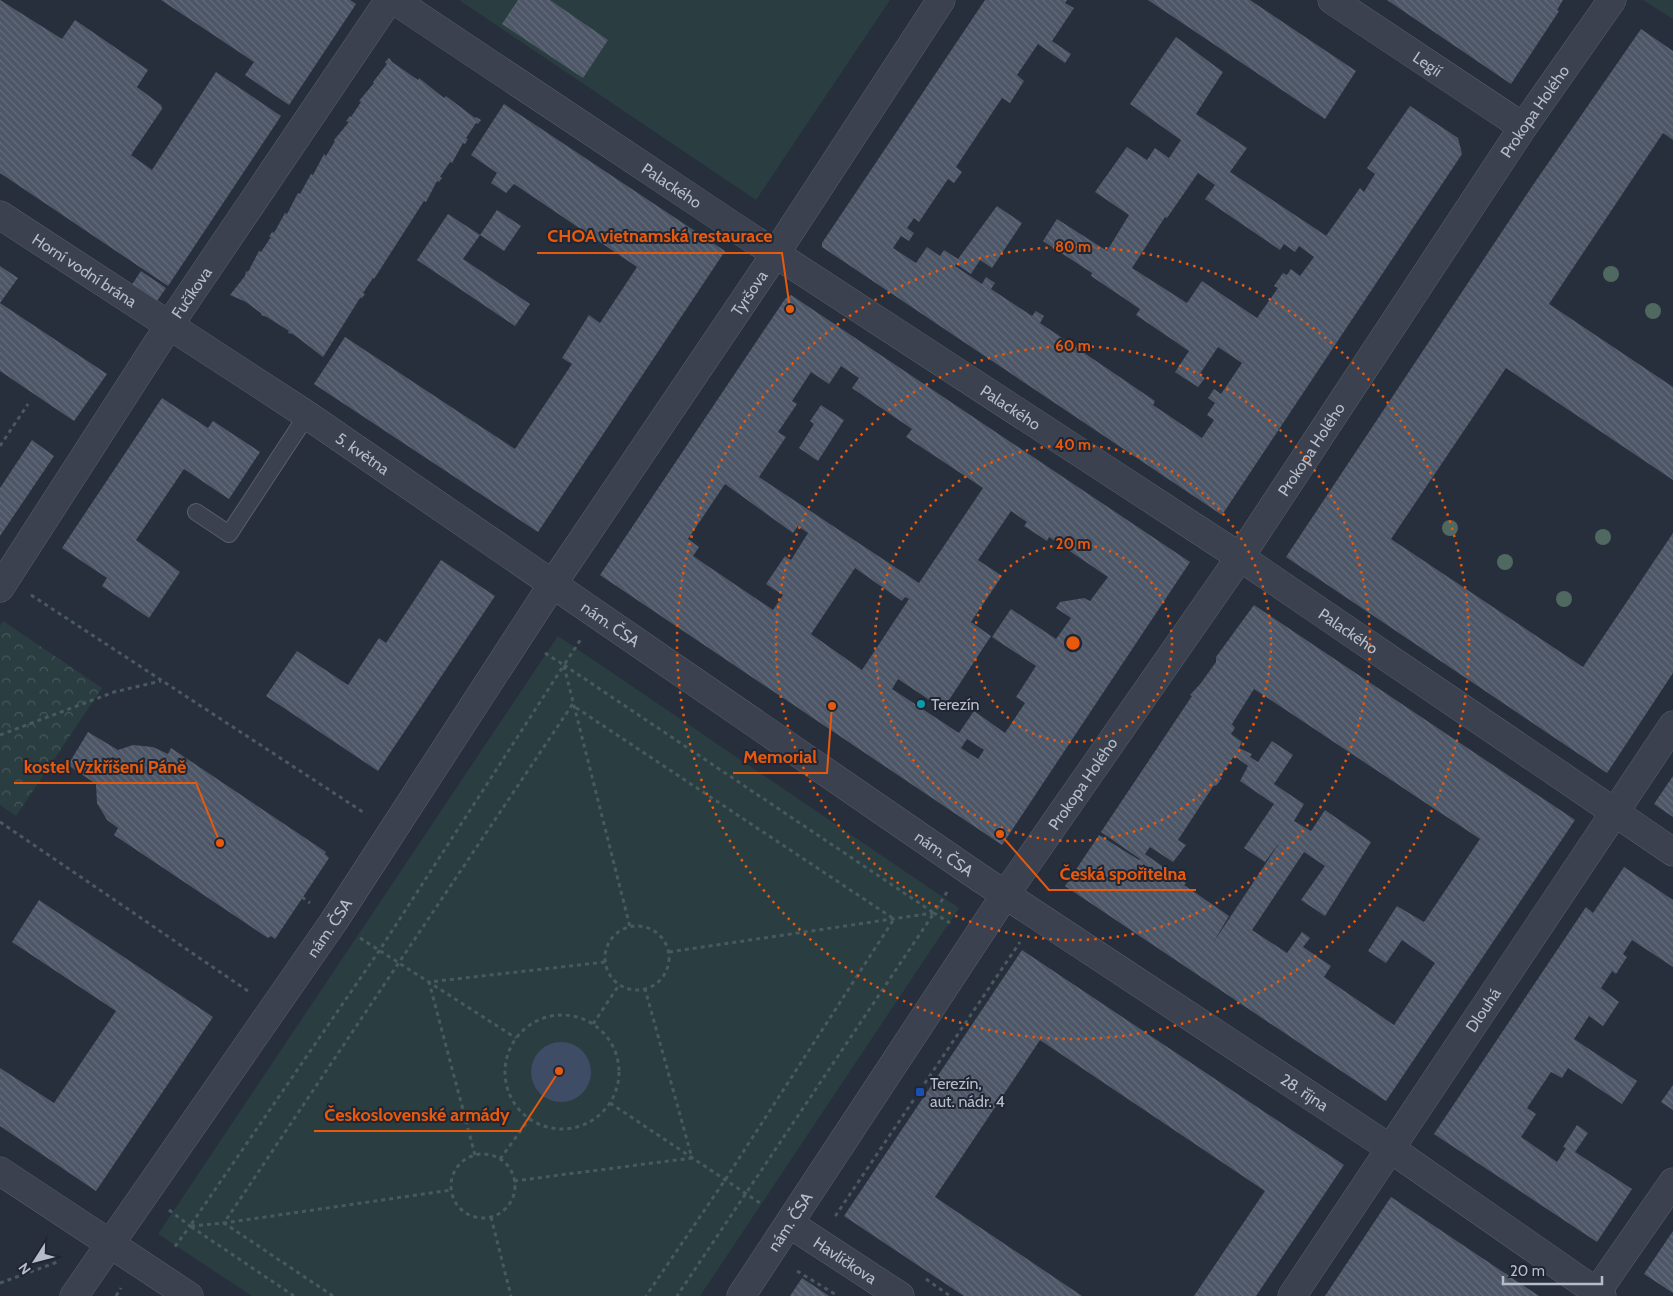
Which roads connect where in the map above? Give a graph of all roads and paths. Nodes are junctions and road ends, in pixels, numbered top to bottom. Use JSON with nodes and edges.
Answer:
{"nodes":[{"id":1,"x":390,"y":0,"type":"edge"},
{"id":2,"x":394,"y":0,"type":"edge"},
{"id":3,"x":941,"y":0,"type":"edge"},
{"id":4,"x":1332,"y":0,"type":"edge"},
{"id":5,"x":1612,"y":0,"type":"edge"},
{"id":6,"x":1523,"y":127,"type":"junction"},
{"id":7,"x":0,"y":215,"type":"edge"},
{"id":8,"x":776,"y":253,"type":"junction"},
{"id":9,"x":168,"y":327,"type":"junction"},
{"id":10,"x":28,"y":404,"type":"dead end"},
{"id":11,"x":306,"y":416,"type":"junction"},
{"id":12,"x":0,"y":446,"type":"edge"},
{"id":13,"x":196,"y":512,"type":"dead end"},
{"id":14,"x":1240,"y":557,"type":"junction"},
{"id":15,"x":3,"y":583,"type":"edge"},
{"id":16,"x":552,"y":585,"type":"junction"},
{"id":17,"x":564,"y":665,"type":"junction"},
{"id":18,"x":162,"y":681,"type":"junction"},
{"id":19,"x":572,"y":705,"type":"junction"},
{"id":20,"x":1673,"y":725,"type":"edge"},
{"id":21,"x":0,"y":735,"type":"edge"},
{"id":22,"x":1615,"y":813,"type":"junction"},
{"id":23,"x":0,"y":822,"type":"edge"},
{"id":24,"x":392,"y":831,"type":"junction"},
{"id":25,"x":1673,"y":852,"type":"edge"},
{"id":26,"x":964,"y":866,"type":"junction"},
{"id":27,"x":1005,"y":895,"type":"junction"},
{"id":28,"x":934,"y":913,"type":"junction"},
{"id":29,"x":894,"y":918,"type":"junction"},
{"id":30,"x":334,"y":921,"type":"junction"},
{"id":31,"x":630,"y":927,"type":"junction"},
{"id":32,"x":976,"y":940,"type":"junction"},
{"id":33,"x":1028,"y":948,"type":"dead end"},
{"id":34,"x":379,"y":951,"type":"junction"},
{"id":35,"x":669,"y":952,"type":"junction"},
{"id":36,"x":606,"y":962,"type":"junction"},
{"id":37,"x":398,"y":963,"type":"junction"},
{"id":38,"x":429,"y":982,"type":"junction"},
{"id":39,"x":619,"y":984,"type":"junction"},
{"id":40,"x":645,"y":989,"type":"junction"},
{"id":41,"x":274,"y":1008,"type":"junction"},
{"id":42,"x":592,"y":1024,"type":"junction"},
{"id":43,"x":516,"y":1038,"type":"junction"},
{"id":44,"x":610,"y":1103,"type":"junction"},
{"id":45,"x":530,"y":1118,"type":"junction"},
{"id":46,"x":1391,"y":1149,"type":"junction"},
{"id":47,"x":475,"y":1155,"type":"junction"},
{"id":48,"x":692,"y":1158,"type":"junction"},
{"id":49,"x":500,"y":1160,"type":"junction"},
{"id":50,"x":0,"y":1171,"type":"edge"},
{"id":51,"x":725,"y":1180,"type":"junction"},
{"id":52,"x":514,"y":1181,"type":"junction"},
{"id":53,"x":1673,"y":1182,"type":"edge"},
{"id":54,"x":451,"y":1190,"type":"junction"},
{"id":55,"x":145,"y":1193,"type":"junction"},
{"id":56,"x":745,"y":1194,"type":"junction"},
{"id":57,"x":836,"y":1215,"type":"dead end"},
{"id":58,"x":491,"y":1217,"type":"junction"},
{"id":59,"x":224,"y":1223,"type":"junction"},
{"id":60,"x":790,"y":1224,"type":"junction"},
{"id":61,"x":190,"y":1226,"type":"junction"},
{"id":62,"x":110,"y":1242,"type":"junction"},
{"id":63,"x":64,"y":1259,"type":"dead end"},
{"id":64,"x":156,"y":1273,"type":"junction"},
{"id":65,"x":794,"y":1276,"type":"dead end"},
{"id":66,"x":0,"y":1283,"type":"edge"},
{"id":67,"x":1599,"y":1294,"type":"edge"},
{"id":68,"x":74,"y":1296,"type":"edge"},
{"id":69,"x":189,"y":1296,"type":"edge"},
{"id":70,"x":294,"y":1296,"type":"edge"},
{"id":71,"x":333,"y":1296,"type":"edge"},
{"id":72,"x":511,"y":1296,"type":"edge"},
{"id":73,"x":646,"y":1296,"type":"edge"},
{"id":74,"x":677,"y":1296,"type":"edge"},
{"id":75,"x":741,"y":1296,"type":"edge"},
{"id":76,"x":838,"y":1296,"type":"edge"},
{"id":77,"x":900,"y":1296,"type":"edge"},
{"id":78,"x":1292,"y":1296,"type":"edge"}],
"edges":[{"from":1,"to":9,"type":"street","name":"Fučíkova"},
{"from":2,"to":8,"type":"street","name":"Palackého"},
{"from":3,"to":8,"type":"street","name":"Tyršova"},
{"from":4,"to":6,"type":"street","name":"Legií"},
{"from":5,"to":6,"type":"street","name":"Prokopa Holého"},
{"from":6,"to":14,"type":"street","name":"Prokopa Holého"},
{"from":7,"to":9,"type":"street","name":"Horní vodní brána"},
{"from":8,"to":14,"type":"street","name":"Palackého"},
{"from":8,"to":16,"type":"street","name":"Tyršova"},
{"from":9,"to":11,"type":"street","name":"5. května"},
{"from":9,"to":15,"type":"street","name":"Fučíkova"},
{"from":10,"to":12,"type":"path"},
{"from":11,"to":13,"type":"lane"},
{"from":11,"to":16,"type":"street","name":"5. května"},
{"from":14,"to":22,"type":"street","name":"Palackého"},
{"from":14,"to":27,"type":"street","name":"Prokopa Holého"},
{"from":15,"to":18,"type":"path"},
{"from":16,"to":24,"type":"street","name":"nám. ČSA"},
{"from":16,"to":26,"type":"street","name":"nám. ČSA"},
{"from":17,"to":19,"type":"path"},
{"from":17,"to":28,"type":"path"},
{"from":17,"to":34,"type":"path"},
{"from":18,"to":21,"type":"path"},
{"from":18,"to":24,"type":"path"},
{"from":19,"to":29,"type":"path"},
{"from":19,"to":31,"type":"path"},
{"from":19,"to":37,"type":"path"},
{"from":20,"to":22,"type":"street","name":"Dlouhá"},
{"from":22,"to":25,"type":"street","name":"Palackého"},
{"from":22,"to":46,"type":"street","name":"Dlouhá"},
{"from":23,"to":41,"type":"path"},
{"from":24,"to":30,"type":"street","name":"nám. ČSA"},
{"from":26,"to":27,"type":"street","name":"nám. ČSA"},
{"from":26,"to":28,"type":"path"},
{"from":27,"to":32,"type":"street","name":"nám. ČSA"},
{"from":27,"to":46,"type":"street","name":"28. října"},
{"from":28,"to":29,"type":"path"},
{"from":28,"to":32,"type":"path"},
{"from":28,"to":56,"type":"path"},
{"from":29,"to":35,"type":"path"},
{"from":29,"to":51,"type":"path"},
{"from":30,"to":34,"type":"path"},
{"from":30,"to":41,"type":"street","name":"nám. ČSA"},
{"from":31,"to":35,"type":"path"},
{"from":31,"to":36,"type":"path"},
{"from":32,"to":60,"type":"street","name":"nám. ČSA"},
{"from":33,"to":57,"type":"path"},
{"from":34,"to":37,"type":"path"},
{"from":34,"to":61,"type":"path"},
{"from":35,"to":40,"type":"path"},
{"from":36,"to":38,"type":"path"},
{"from":36,"to":39,"type":"path"},
{"from":37,"to":38,"type":"path"},
{"from":37,"to":59,"type":"path"},
{"from":38,"to":43,"type":"path"},
{"from":38,"to":47,"type":"path"},
{"from":39,"to":40,"type":"path"},
{"from":39,"to":42,"type":"path"},
{"from":40,"to":48,"type":"path"},
{"from":41,"to":55,"type":"street","name":"nám. ČSA"},
{"from":42,"to":43,"type":"path"},
{"from":42,"to":44,"type":"path"},
{"from":43,"to":45,"type":"path"},
{"from":44,"to":45,"type":"path"},
{"from":44,"to":48,"type":"path"},
{"from":45,"to":49,"type":"path"},
{"from":46,"to":67,"type":"street","name":"28. října"},
{"from":46,"to":78,"type":"street","name":"Dlouhá"},
{"from":47,"to":49,"type":"path"},
{"from":47,"to":54,"type":"path"},
{"from":48,"to":51,"type":"path"},
{"from":48,"to":52,"type":"path"},
{"from":49,"to":52,"type":"path"},
{"from":50,"to":62,"type":"street"},
{"from":51,"to":56,"type":"path"},
{"from":51,"to":73,"type":"path"},
{"from":52,"to":58,"type":"path"},
{"from":53,"to":67,"type":"street"},
{"from":54,"to":58,"type":"path"},
{"from":54,"to":59,"type":"path"},
{"from":55,"to":61,"type":"path"},
{"from":55,"to":62,"type":"street","name":"nám. ČSA"},
{"from":56,"to":60,"type":"path"},
{"from":56,"to":74,"type":"path"},
{"from":58,"to":72,"type":"path"},
{"from":59,"to":61,"type":"path"},
{"from":59,"to":71,"type":"path"},
{"from":60,"to":75,"type":"street","name":"nám. ČSA"},
{"from":60,"to":77,"type":"street","name":"Havlíčkova"},
{"from":61,"to":64,"type":"path"},
{"from":61,"to":70,"type":"path"},
{"from":62,"to":64,"type":"street"},
{"from":62,"to":68,"type":"street","name":"nám. ČSA"},
{"from":63,"to":66,"type":"path"},
{"from":64,"to":69,"type":"street"},
{"from":65,"to":76,"type":"path"}]}
